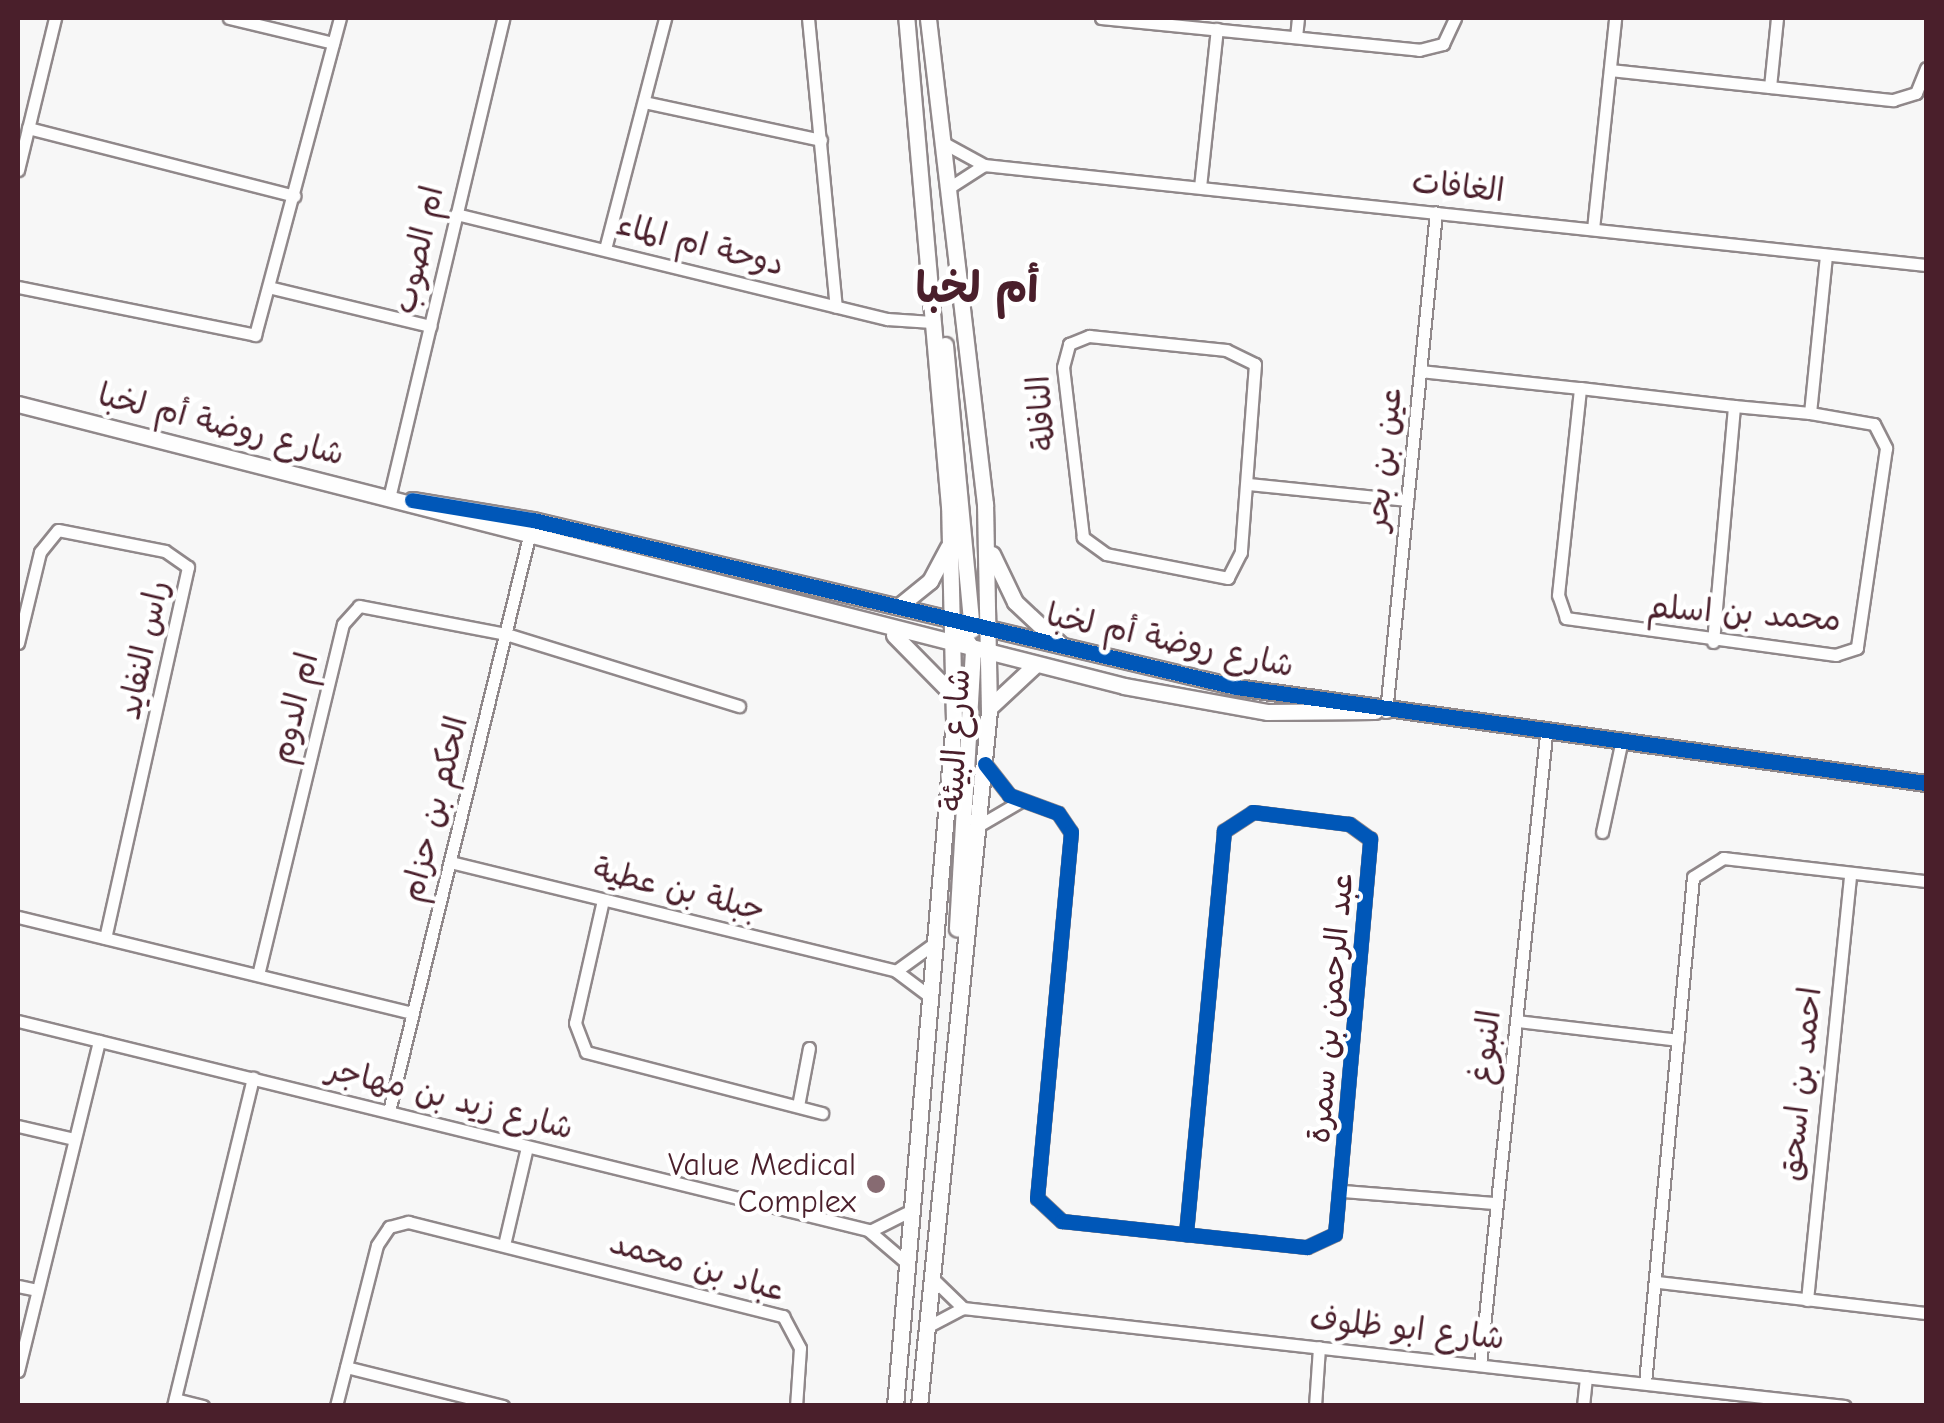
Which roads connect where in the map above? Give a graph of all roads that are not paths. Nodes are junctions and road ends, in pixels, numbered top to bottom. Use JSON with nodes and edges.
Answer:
{"nodes":[{"id":1,"x":55,"y":18,"type":"edge"},
{"id":2,"x":229,"y":18,"type":"edge"},
{"id":3,"x":340,"y":18,"type":"edge"},
{"id":4,"x":502,"y":18,"type":"edge"},
{"id":5,"x":665,"y":18,"type":"edge"},
{"id":6,"x":808,"y":18,"type":"edge"},
{"id":7,"x":906,"y":18,"type":"edge"},
{"id":8,"x":928,"y":18,"type":"edge"},
{"id":9,"x":1102,"y":18,"type":"edge"},
{"id":10,"x":1298,"y":18,"type":"edge"},
{"id":11,"x":1455,"y":18,"type":"edge"},
{"id":12,"x":1615,"y":18,"type":"edge"},
{"id":13,"x":1777,"y":18,"type":"edge"},
{"id":14,"x":1140,"y":19,"type":"edge"},
{"id":15,"x":1217,"y":29,"type":"junction"},
{"id":16,"x":1296,"y":37,"type":"junction"},
{"id":17,"x":334,"y":43,"type":"junction"},
{"id":18,"x":1926,"y":68,"type":"edge"},
{"id":19,"x":1610,"y":70,"type":"junction"},
{"id":20,"x":1770,"y":87,"type":"junction"},
{"id":21,"x":644,"y":102,"type":"junction"},
{"id":22,"x":28,"y":128,"type":"junction"},
{"id":23,"x":821,"y":140,"type":"junction"},
{"id":24,"x":942,"y":142,"type":"junction"},
{"id":25,"x":984,"y":165,"type":"junction"},
{"id":26,"x":18,"y":170,"type":"edge"},
{"id":27,"x":1200,"y":187,"type":"junction"},
{"id":28,"x":946,"y":190,"type":"junction"},
{"id":29,"x":294,"y":196,"type":"junction"},
{"id":30,"x":1436,"y":212,"type":"junction"},
{"id":31,"x":456,"y":214,"type":"junction"},
{"id":32,"x":1593,"y":229,"type":"junction"},
{"id":33,"x":605,"y":250,"type":"junction"},
{"id":34,"x":1826,"y":255,"type":"junction"},
{"id":35,"x":1926,"y":265,"type":"edge"},
{"id":36,"x":18,"y":287,"type":"edge"},
{"id":37,"x":272,"y":288,"type":"junction"},
{"id":38,"x":836,"y":308,"type":"junction"},
{"id":39,"x":932,"y":322,"type":"junction"},
{"id":40,"x":430,"y":326,"type":"junction"},
{"id":41,"x":1420,"y":371,"type":"junction"},
{"id":42,"x":1580,"y":388,"type":"junction"},
{"id":43,"x":18,"y":404,"type":"edge"},
{"id":44,"x":1734,"y":406,"type":"junction"},
{"id":45,"x":1810,"y":413,"type":"junction"},
{"id":46,"x":1248,"y":484,"type":"junction"},
{"id":47,"x":390,"y":494,"type":"junction"},
{"id":48,"x":412,"y":500,"type":"junction"},
{"id":49,"x":1407,"y":500,"type":"junction"},
{"id":50,"x":533,"y":520,"type":"junction"},
{"id":51,"x":987,"y":536,"type":"junction"},
{"id":52,"x":528,"y":538,"type":"junction"},
{"id":53,"x":952,"y":538,"type":"junction"},
{"id":54,"x":18,"y":579,"type":"edge"},
{"id":55,"x":32,"y":582,"type":"junction"},
{"id":56,"x":899,"y":606,"type":"junction"},
{"id":57,"x":962,"y":623,"type":"junction"},
{"id":58,"x":882,"y":627,"type":"junction"},
{"id":59,"x":988,"y":630,"type":"junction"},
{"id":60,"x":506,"y":634,"type":"junction"},
{"id":61,"x":1713,"y":642,"type":"junction"},
{"id":62,"x":18,"y":643,"type":"edge"},
{"id":63,"x":954,"y":645,"type":"junction"},
{"id":64,"x":981,"y":652,"type":"junction"},
{"id":65,"x":1072,"y":652,"type":"junction"},
{"id":66,"x":1035,"y":665,"type":"junction"},
{"id":67,"x":954,"y":696,"type":"junction"},
{"id":68,"x":739,"y":706,"type":"dead end"},
{"id":69,"x":988,"y":710,"type":"junction"},
{"id":70,"x":1380,"y":712,"type":"junction"},
{"id":71,"x":1546,"y":735,"type":"junction"},
{"id":72,"x":1621,"y":744,"type":"junction"},
{"id":73,"x":985,"y":764,"type":"junction"},
{"id":74,"x":1926,"y":783,"type":"edge"},
{"id":75,"x":1021,"y":801,"type":"junction"},
{"id":76,"x":978,"y":826,"type":"junction"},
{"id":77,"x":1602,"y":832,"type":"dead end"},
{"id":78,"x":450,"y":862,"type":"junction"},
{"id":79,"x":1850,"y":874,"type":"junction"},
{"id":80,"x":1926,"y":881,"type":"edge"},
{"id":81,"x":604,"y":900,"type":"junction"},
{"id":82,"x":18,"y":917,"type":"edge"},
{"id":83,"x":105,"y":938,"type":"junction"},
{"id":84,"x":938,"y":938,"type":"junction"},
{"id":85,"x":962,"y":962,"type":"junction"},
{"id":86,"x":896,"y":971,"type":"junction"},
{"id":87,"x":258,"y":975,"type":"junction"},
{"id":88,"x":932,"y":998,"type":"junction"},
{"id":89,"x":413,"y":1013,"type":"junction"},
{"id":90,"x":18,"y":1021,"type":"edge"},
{"id":91,"x":1517,"y":1021,"type":"junction"},
{"id":92,"x":1678,"y":1040,"type":"junction"},
{"id":93,"x":99,"y":1041,"type":"junction"},
{"id":94,"x":809,"y":1048,"type":"dead end"},
{"id":95,"x":253,"y":1078,"type":"junction"},
{"id":96,"x":798,"y":1106,"type":"junction"},
{"id":97,"x":389,"y":1112,"type":"junction"},
{"id":98,"x":822,"y":1112,"type":"dead end"},
{"id":99,"x":18,"y":1126,"type":"edge"},
{"id":100,"x":74,"y":1139,"type":"junction"},
{"id":101,"x":528,"y":1147,"type":"junction"},
{"id":102,"x":1342,"y":1191,"type":"junction"},
{"id":103,"x":916,"y":1201,"type":"junction"},
{"id":104,"x":1495,"y":1203,"type":"junction"},
{"id":105,"x":868,"y":1230,"type":"junction"},
{"id":106,"x":1186,"y":1234,"type":"junction"},
{"id":107,"x":504,"y":1245,"type":"junction"},
{"id":108,"x":920,"y":1271,"type":"junction"},
{"id":109,"x":1658,"y":1282,"type":"junction"},
{"id":110,"x":18,"y":1286,"type":"edge"},
{"id":111,"x":37,"y":1290,"type":"junction"},
{"id":112,"x":1807,"y":1300,"type":"junction"},
{"id":113,"x":964,"y":1308,"type":"junction"},
{"id":114,"x":1926,"y":1313,"type":"edge"},
{"id":115,"x":923,"y":1330,"type":"junction"},
{"id":116,"x":1319,"y":1347,"type":"junction"},
{"id":117,"x":1480,"y":1365,"type":"junction"},
{"id":118,"x":346,"y":1368,"type":"junction"},
{"id":119,"x":18,"y":1371,"type":"edge"},
{"id":120,"x":1586,"y":1377,"type":"junction"},
{"id":121,"x":1644,"y":1383,"type":"junction"},
{"id":122,"x":174,"y":1402,"type":"edge"},
{"id":123,"x":499,"y":1405,"type":"edge"},
{"id":124,"x":203,"y":1406,"type":"edge"},
{"id":125,"x":336,"y":1406,"type":"edge"},
{"id":126,"x":796,"y":1406,"type":"edge"},
{"id":127,"x":895,"y":1406,"type":"edge"},
{"id":128,"x":919,"y":1406,"type":"edge"},
{"id":129,"x":1314,"y":1406,"type":"edge"},
{"id":130,"x":1583,"y":1406,"type":"edge"},
{"id":131,"x":1844,"y":1406,"type":"edge"}],
"edges":[{"from":1,"to":22,"type":"street"},
{"from":2,"to":17,"type":"street"},
{"from":3,"to":17,"type":"street"},
{"from":4,"to":31,"type":"street","name":"ام الصوب"},
{"from":5,"to":21,"type":"street"},
{"from":6,"to":23,"type":"street"},
{"from":7,"to":39,"type":"street","name":"شارع البيئة"},
{"from":8,"to":24,"type":"street","name":"شارع البيئة"},
{"from":9,"to":14,"type":"street"},
{"from":10,"to":16,"type":"street"},
{"from":11,"to":16,"type":"street"},
{"from":12,"to":19,"type":"street"},
{"from":13,"to":20,"type":"street"},
{"from":14,"to":15,"type":"street"},
{"from":15,"to":16,"type":"street"},
{"from":15,"to":27,"type":"street"},
{"from":17,"to":29,"type":"street"},
{"from":18,"to":20,"type":"street"},
{"from":19,"to":20,"type":"street"},
{"from":19,"to":32,"type":"street"},
{"from":21,"to":23,"type":"street"},
{"from":21,"to":33,"type":"street"},
{"from":22,"to":26,"type":"street"},
{"from":22,"to":29,"type":"street"},
{"from":23,"to":38,"type":"street"},
{"from":24,"to":25,"type":"street","name":"الغافات"},
{"from":24,"to":28,"type":"street","name":"شارع البيئة"},
{"from":25,"to":27,"type":"street","name":"الغافات"},
{"from":25,"to":28,"type":"street"},
{"from":27,"to":30,"type":"street","name":"الغافات"},
{"from":28,"to":51,"type":"street","name":"شارع البيئة"},
{"from":29,"to":37,"type":"street"},
{"from":30,"to":32,"type":"street","name":"الغافات"},
{"from":30,"to":41,"type":"street","name":"عين بن بحر"},
{"from":31,"to":33,"type":"street","name":"دوحة ام الماء"},
{"from":31,"to":40,"type":"street","name":"ام الصوب"},
{"from":32,"to":34,"type":"street","name":"الغافات"},
{"from":33,"to":38,"type":"street","name":"دوحة ام الماء"},
{"from":34,"to":35,"type":"street","name":"الغافات"},
{"from":34,"to":45,"type":"street"},
{"from":36,"to":37,"type":"street"},
{"from":37,"to":40,"type":"street"},
{"from":38,"to":39,"type":"street","name":"دوحة ام الماء"},
{"from":39,"to":53,"type":"street","name":"شارع البيئة"},
{"from":39,"to":57,"type":"street"},
{"from":40,"to":47,"type":"street","name":"ام الصوب"},
{"from":41,"to":42,"type":"street","name":"محمد بن اسلم"},
{"from":41,"to":49,"type":"street","name":"عين بن بحر"},
{"from":42,"to":44,"type":"street","name":"محمد بن اسلم"},
{"from":42,"to":61,"type":"street","name":"محمد بن اسلم"},
{"from":43,"to":47,"type":"street","name":"شارع روضة أم لخبا"},
{"from":44,"to":45,"type":"street","name":"محمد بن اسلم"},
{"from":44,"to":61,"type":"street"},
{"from":45,"to":61,"type":"street","name":"محمد بن اسلم"},
{"from":46,"to":46,"type":"street","name":"النافلة"},
{"from":46,"to":49,"type":"street"},
{"from":47,"to":48,"type":"street","name":"شارع روضة أم لخبا"},
{"from":48,"to":50,"type":"street","name":"شارع روضة أم لخبا"},
{"from":48,"to":52,"type":"street","name":"شارع روضة أم لخبا"},
{"from":49,"to":70,"type":"street","name":"عين بن بحر"},
{"from":50,"to":52,"type":"street","name":"الحكم بن حزام"},
{"from":50,"to":56,"type":"street","name":"شارع روضة أم لخبا"},
{"from":51,"to":59,"type":"street","name":"شارع البيئة"},
{"from":51,"to":65,"type":"street"},
{"from":52,"to":58,"type":"street","name":"شارع روضة أم لخبا"},
{"from":52,"to":60,"type":"street","name":"الحكم بن حزام"},
{"from":53,"to":56,"type":"street"},
{"from":53,"to":57,"type":"street","name":"شارع البيئة"},
{"from":54,"to":55,"type":"street"},
{"from":55,"to":62,"type":"street","name":"راس النفايد"},
{"from":55,"to":83,"type":"street","name":"راس النفايد"},
{"from":56,"to":57,"type":"street","name":"شارع روضة أم لخبا"},
{"from":57,"to":59,"type":"street","name":"شارع روضة أم لخبا"},
{"from":57,"to":63,"type":"street","name":"شارع البيئة"},
{"from":57,"to":64,"type":"street"},
{"from":58,"to":63,"type":"street","name":"شارع روضة أم لخبا"},
{"from":58,"to":67,"type":"street"},
{"from":59,"to":64,"type":"street","name":"شارع البيئة"},
{"from":59,"to":65,"type":"street","name":"شارع روضة أم لخبا"},
{"from":60,"to":68,"type":"street"},
{"from":60,"to":78,"type":"street","name":"الحكم بن حزام"},
{"from":60,"to":87,"type":"street","name":"ام الدوم"},
{"from":63,"to":64,"type":"street","name":"شارع روضة أم لخبا"},
{"from":63,"to":67,"type":"street","name":"شارع البيئة"},
{"from":64,"to":66,"type":"street","name":"شارع روضة أم لخبا"},
{"from":64,"to":69,"type":"street","name":"شارع البيئة"},
{"from":64,"to":85,"type":"street"},
{"from":65,"to":70,"type":"street","name":"شارع روضة أم لخبا"},
{"from":66,"to":69,"type":"street"},
{"from":66,"to":70,"type":"street","name":"شارع روضة أم لخبا"},
{"from":67,"to":84,"type":"street","name":"شارع البيئة"},
{"from":69,"to":73,"type":"street","name":"شارع البيئة"},
{"from":70,"to":71,"type":"street","name":"شارع روضة أم لخبا"},
{"from":71,"to":72,"type":"street","name":"شارع روضة أم لخبا"},
{"from":71,"to":91,"type":"street","name":"النبوغ"},
{"from":72,"to":74,"type":"street","name":"شارع روضة أم لخبا"},
{"from":72,"to":77,"type":"street"},
{"from":73,"to":75,"type":"street","name":"عبد الرحمن بن سمرة"},
{"from":73,"to":76,"type":"street","name":"شارع البيئة"},
{"from":75,"to":76,"type":"street"},
{"from":75,"to":106,"type":"street","name":"عبد الرحمن بن سمرة"},
{"from":76,"to":85,"type":"street","name":"شارع البيئة"},
{"from":78,"to":81,"type":"street","name":"جبلة بن عطية"},
{"from":78,"to":89,"type":"street","name":"الحكم بن حزام"},
{"from":79,"to":80,"type":"street"},
{"from":79,"to":92,"type":"street"},
{"from":79,"to":112,"type":"street","name":"احمد بن اسحق"},
{"from":81,"to":86,"type":"street","name":"جبلة بن عطية"},
{"from":81,"to":96,"type":"street"},
{"from":82,"to":83,"type":"street"},
{"from":83,"to":87,"type":"street"},
{"from":84,"to":86,"type":"street"},
{"from":84,"to":88,"type":"street","name":"شارع البيئة"},
{"from":85,"to":108,"type":"street","name":"شارع البيئة"},
{"from":86,"to":88,"type":"street","name":"جبلة بن عطية"},
{"from":87,"to":89,"type":"street"},
{"from":88,"to":103,"type":"street","name":"شارع البيئة"},
{"from":89,"to":97,"type":"street","name":"الحكم بن حزام"},
{"from":90,"to":93,"type":"street","name":"شارع زيد بن مهاجر"},
{"from":91,"to":92,"type":"street"},
{"from":91,"to":104,"type":"street","name":"النبوغ"},
{"from":92,"to":109,"type":"street"},
{"from":93,"to":95,"type":"street","name":"شارع زيد بن مهاجر"},
{"from":93,"to":100,"type":"street"},
{"from":94,"to":96,"type":"street"},
{"from":95,"to":97,"type":"street","name":"شارع زيد بن مهاجر"},
{"from":95,"to":122,"type":"street"},
{"from":96,"to":98,"type":"street"},
{"from":97,"to":101,"type":"street","name":"شارع زيد بن مهاجر"},
{"from":99,"to":100,"type":"street"},
{"from":100,"to":111,"type":"street"},
{"from":101,"to":105,"type":"street","name":"شارع زيد بن مهاجر"},
{"from":101,"to":107,"type":"street"},
{"from":102,"to":104,"type":"street","name":"عبد الرحمن بن سمرة"},
{"from":102,"to":106,"type":"street","name":"عبد الرحمن بن سمرة"},
{"from":102,"to":106,"type":"street","name":"عبد الرحمن بن سمرة"},
{"from":103,"to":105,"type":"street"},
{"from":103,"to":108,"type":"street","name":"شارع البيئة"},
{"from":104,"to":117,"type":"street","name":"النبوغ"},
{"from":105,"to":108,"type":"street","name":"شارع زيد بن مهاجر"},
{"from":107,"to":118,"type":"street","name":"عباد بن محمد"},
{"from":107,"to":126,"type":"street","name":"عباد بن محمد"},
{"from":108,"to":113,"type":"street"},
{"from":108,"to":115,"type":"street","name":"شارع البيئة"},
{"from":108,"to":127,"type":"street","name":"شارع البيئة"},
{"from":109,"to":112,"type":"street"},
{"from":109,"to":121,"type":"street"},
{"from":110,"to":111,"type":"street"},
{"from":111,"to":119,"type":"street"},
{"from":112,"to":114,"type":"street"},
{"from":113,"to":115,"type":"street"},
{"from":113,"to":116,"type":"street","name":"شارع ابو ظلوف"},
{"from":115,"to":128,"type":"street","name":"شارع البيئة"},
{"from":116,"to":117,"type":"street","name":"شارع ابو ظلوف"},
{"from":116,"to":129,"type":"street"},
{"from":117,"to":120,"type":"street","name":"شارع ابو ظلوف"},
{"from":118,"to":123,"type":"street"},
{"from":118,"to":125,"type":"street","name":"عباد بن محمد"},
{"from":120,"to":121,"type":"street","name":"شارع ابو ظلوف"},
{"from":120,"to":130,"type":"street"},
{"from":121,"to":131,"type":"street","name":"شارع ابو ظلوف"},
{"from":122,"to":124,"type":"street"}]}
